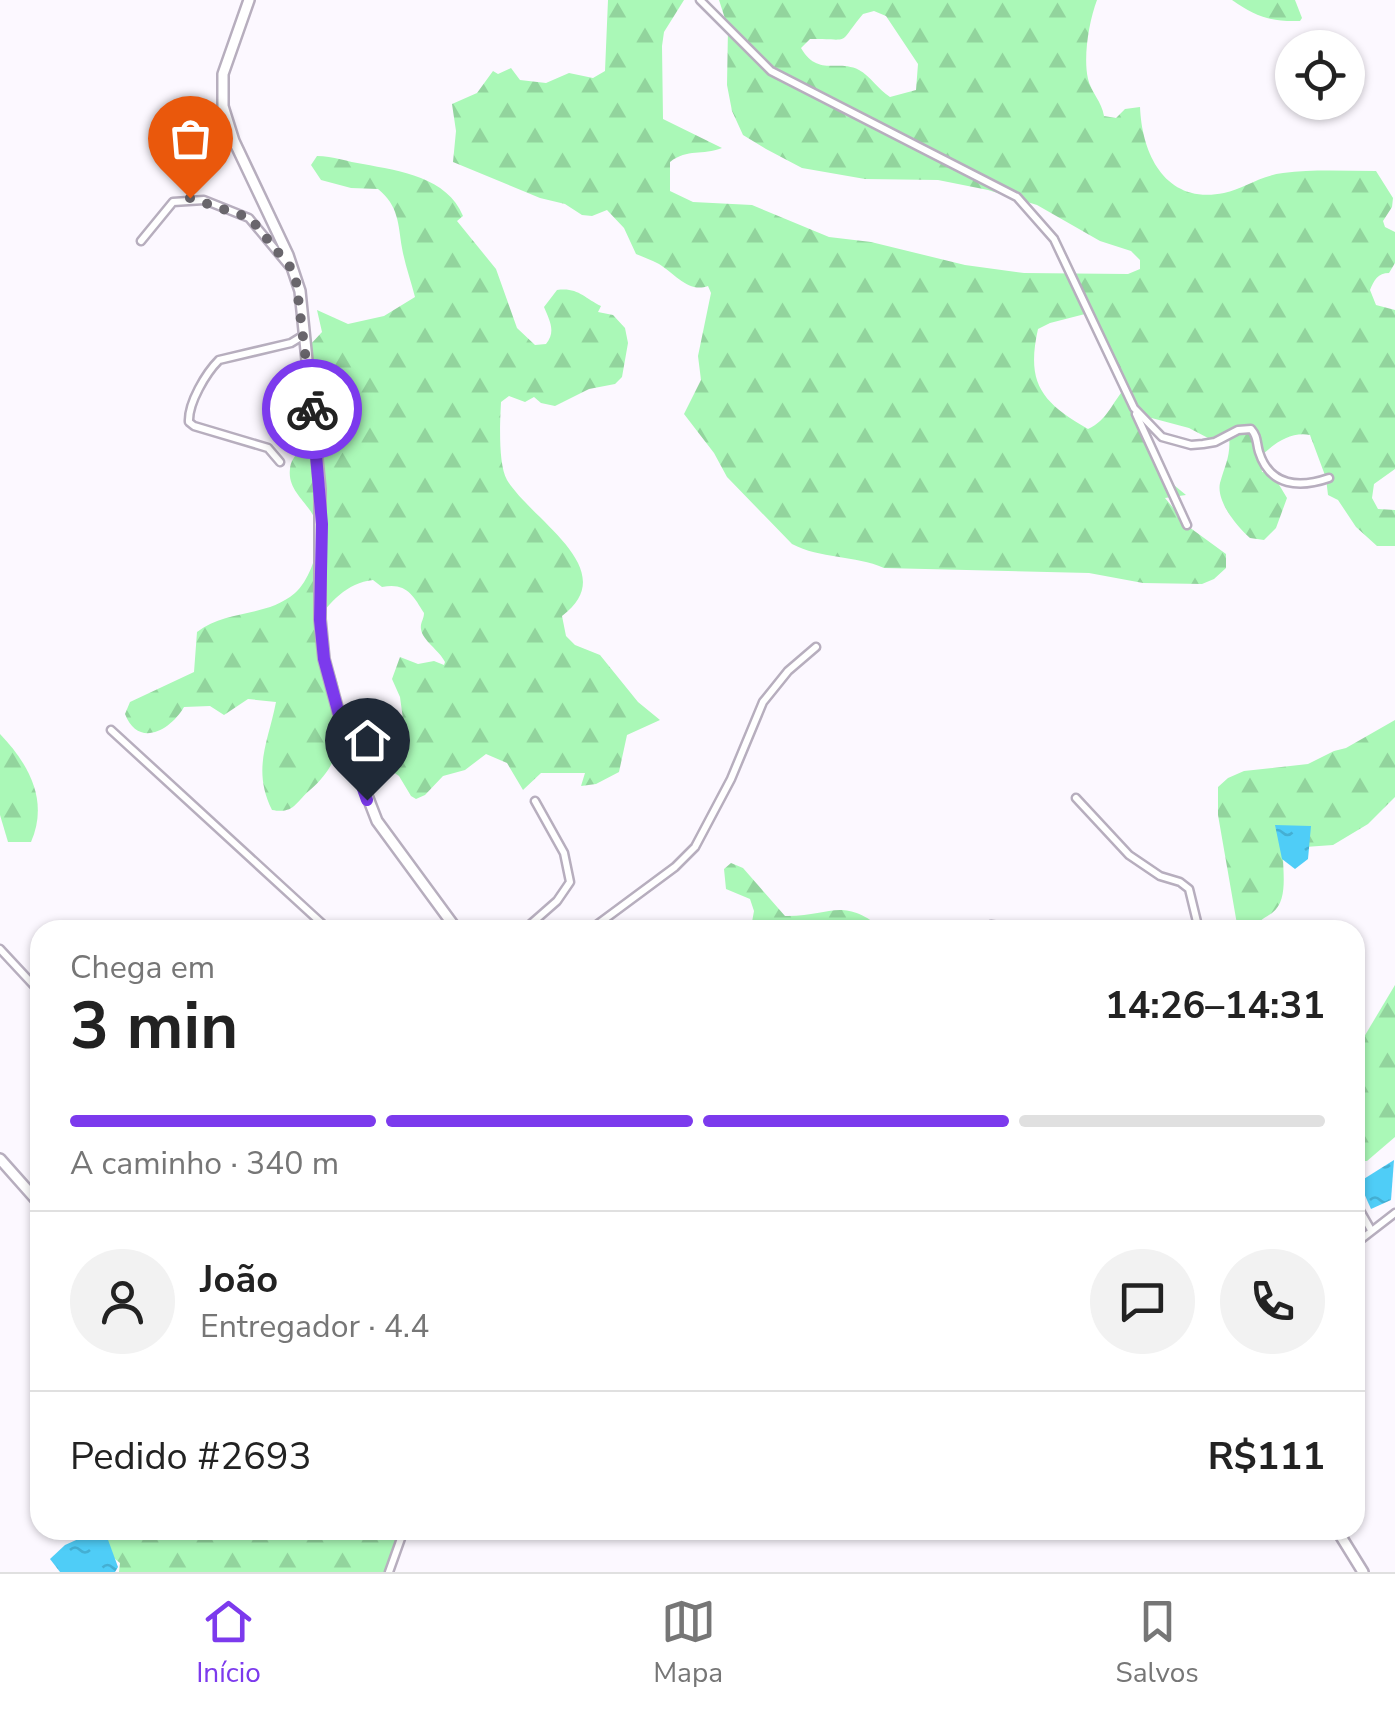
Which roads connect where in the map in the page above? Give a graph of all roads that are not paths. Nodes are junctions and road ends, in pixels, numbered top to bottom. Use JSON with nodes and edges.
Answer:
{"nodes":[{"id":1,"x":250,"y":0,"type":"edge"},
{"id":2,"x":700,"y":0,"type":"edge"},
{"id":3,"x":141,"y":240,"type":"dead end"},
{"id":4,"x":295,"y":273,"type":"junction"},
{"id":5,"x":304,"y":334,"type":"junction"},
{"id":6,"x":1134,"y":408,"type":"junction"},
{"id":7,"x":280,"y":462,"type":"dead end"},
{"id":8,"x":1329,"y":478,"type":"dead end"},
{"id":9,"x":1187,"y":525,"type":"dead end"},
{"id":10,"x":816,"y":647,"type":"dead end"},
{"id":11,"x":111,"y":730,"type":"dead end"},
{"id":12,"x":1076,"y":798,"type":"dead end"},
{"id":13,"x":535,"y":801,"type":"dead end"},
{"id":14,"x":319,"y":920,"type":"edge"},
{"id":15,"x":449,"y":920,"type":"edge"},
{"id":16,"x":535,"y":920,"type":"edge"},
{"id":17,"x":603,"y":920,"type":"edge"},
{"id":18,"x":1197,"y":920,"type":"edge"},
{"id":19,"x":0,"y":949,"type":"edge"},
{"id":20,"x":30,"y":981,"type":"edge"},
{"id":21,"x":0,"y":1158,"type":"edge"},
{"id":22,"x":30,"y":1192,"type":"edge"},
{"id":23,"x":1395,"y":1213,"type":"edge"},
{"id":24,"x":1365,"y":1220,"type":"edge"},
{"id":25,"x":1371,"y":1230,"type":"junction"},
{"id":26,"x":1365,"y":1235,"type":"edge"},
{"id":27,"x":400,"y":1540,"type":"edge"},
{"id":28,"x":1343,"y":1540,"type":"edge"},
{"id":29,"x":389,"y":1572,"type":"edge"},
{"id":30,"x":1362,"y":1572,"type":"edge"}],
"edges":[{"from":1,"to":4,"type":"street"},
{"from":2,"to":6,"type":"street"},
{"from":3,"to":4,"type":"street"},
{"from":4,"to":5,"type":"street"},
{"from":5,"to":7,"type":"street"},
{"from":5,"to":15,"type":"street"},
{"from":6,"to":8,"type":"street"},
{"from":6,"to":9,"type":"street"},
{"from":10,"to":17,"type":"street"},
{"from":11,"to":14,"type":"street"},
{"from":12,"to":18,"type":"street"},
{"from":13,"to":16,"type":"street"},
{"from":19,"to":20,"type":"street"},
{"from":21,"to":22,"type":"street"},
{"from":23,"to":25,"type":"street"},
{"from":24,"to":25,"type":"street"},
{"from":25,"to":26,"type":"street"},
{"from":27,"to":29,"type":"street"},
{"from":28,"to":30,"type":"street"}]}
